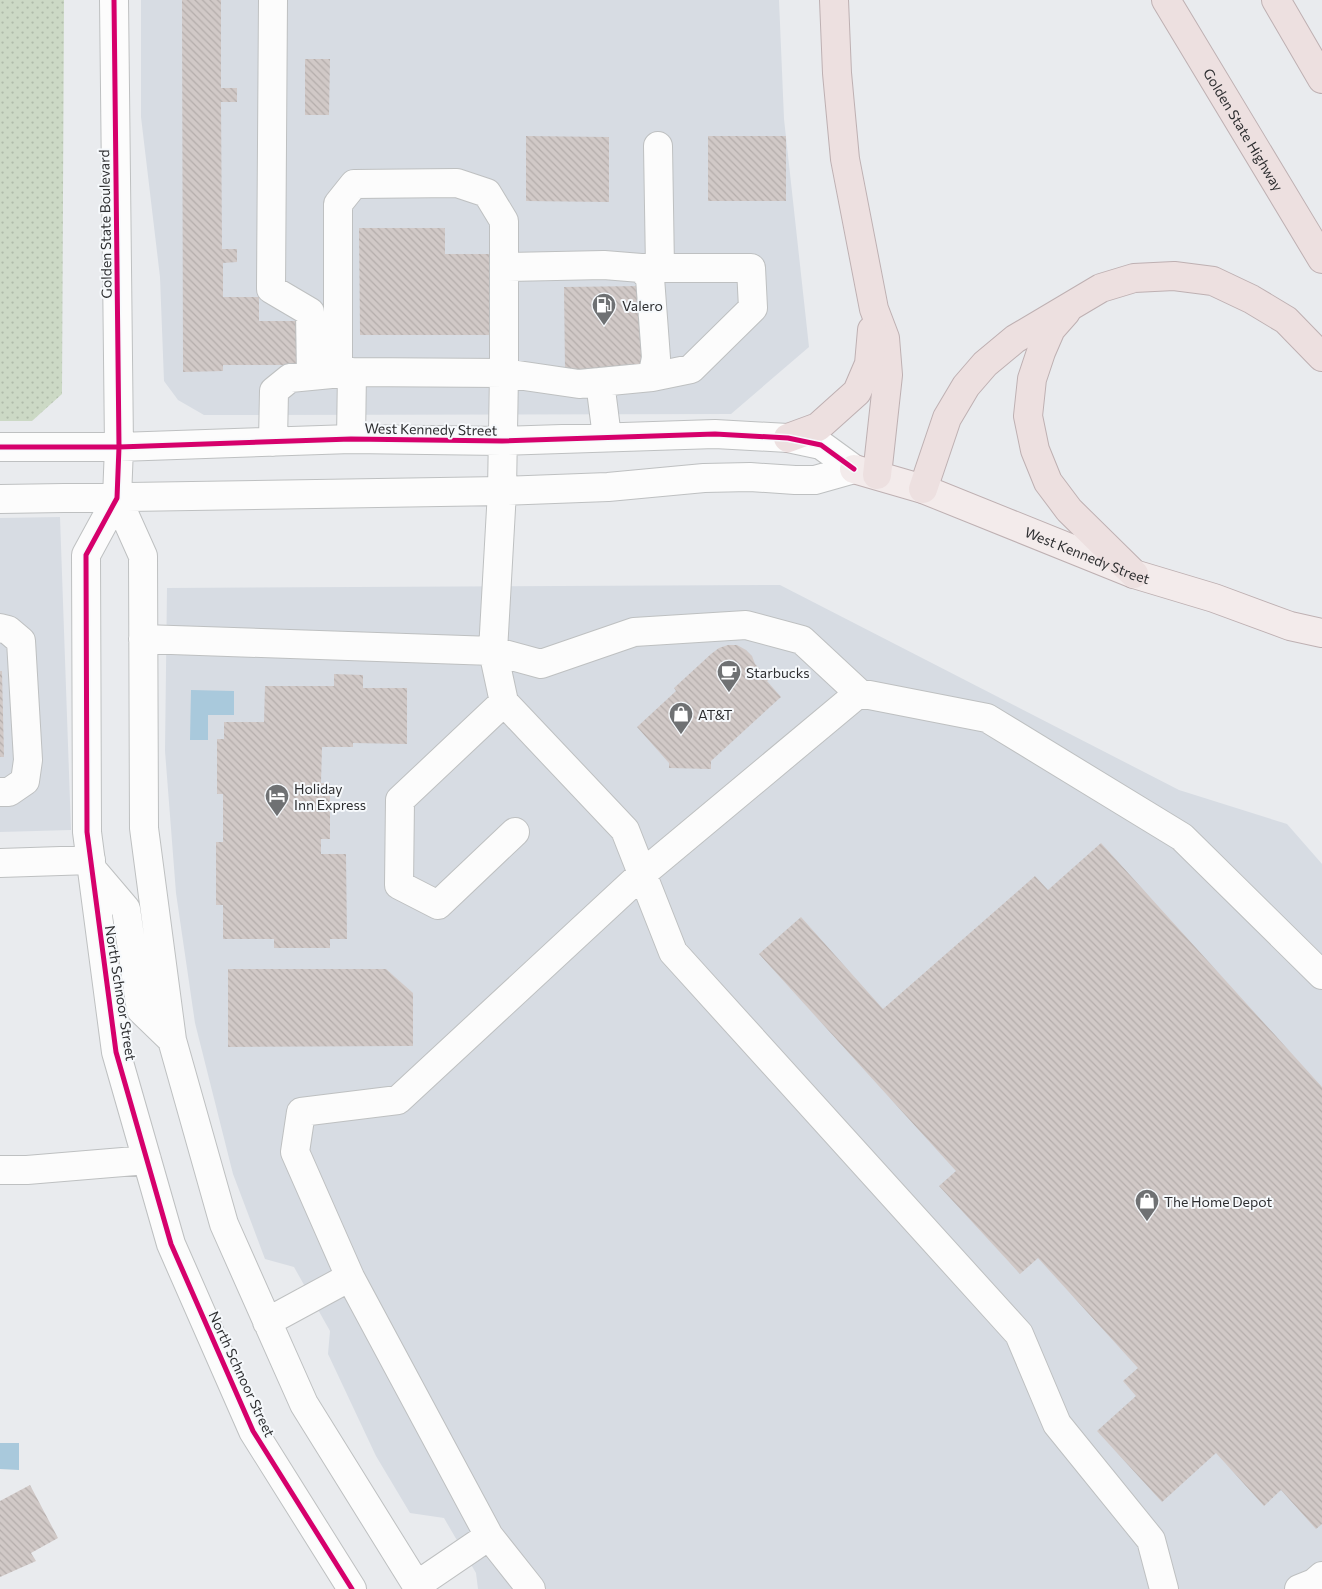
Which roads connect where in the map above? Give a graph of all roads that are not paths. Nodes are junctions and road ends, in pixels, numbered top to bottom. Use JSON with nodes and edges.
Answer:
{"nodes":[{"id":1,"x":114,"y":0,"type":"edge"},
{"id":2,"x":273,"y":0,"type":"edge"},
{"id":3,"x":834,"y":0,"type":"edge"},
{"id":4,"x":1166,"y":0,"type":"edge"},
{"id":5,"x":1276,"y":0,"type":"edge"},
{"id":6,"x":1322,"y":79,"type":"edge"},
{"id":7,"x":658,"y":146,"type":"dead end"},
{"id":8,"x":1322,"y":259,"type":"edge"},
{"id":9,"x":504,"y":267,"type":"junction"},
{"id":10,"x":650,"y":268,"type":"junction"},
{"id":11,"x":1073,"y":304,"type":"junction"},
{"id":12,"x":874,"y":309,"type":"junction"},
{"id":13,"x":1322,"y":358,"type":"edge"},
{"id":14,"x":345,"y":373,"type":"junction"},
{"id":15,"x":504,"y":373,"type":"junction"},
{"id":16,"x":311,"y":376,"type":"junction"},
{"id":17,"x":652,"y":377,"type":"junction"},
{"id":18,"x":600,"y":382,"type":"junction"},
{"id":19,"x":606,"y":437,"type":"junction"},
{"id":20,"x":788,"y":438,"type":"junction"},
{"id":21,"x":351,"y":439,"type":"junction"},
{"id":22,"x":502,"y":441,"type":"junction"},
{"id":23,"x":273,"y":442,"type":"junction"},
{"id":24,"x":0,"y":447,"type":"edge"},
{"id":25,"x":119,"y":447,"type":"junction"},
{"id":26,"x":866,"y":472,"type":"junction"},
{"id":27,"x":923,"y":489,"type":"junction"},
{"id":28,"x":502,"y":491,"type":"junction"},
{"id":29,"x":116,"y":498,"type":"junction"},
{"id":30,"x":0,"y":499,"type":"edge"},
{"id":31,"x":1134,"y":574,"type":"junction"},
{"id":32,"x":0,"y":628,"type":"edge"},
{"id":33,"x":1322,"y":633,"type":"edge"},
{"id":34,"x":143,"y":639,"type":"junction"},
{"id":35,"x":494,"y":650,"type":"junction"},
{"id":36,"x":859,"y":693,"type":"junction"},
{"id":37,"x":504,"y":702,"type":"junction"},
{"id":38,"x":0,"y":792,"type":"edge"},
{"id":39,"x":515,"y":832,"type":"dead end"},
{"id":40,"x":0,"y":863,"type":"edge"},
{"id":41,"x":92,"y":865,"type":"junction"},
{"id":42,"x":642,"y":874,"type":"junction"},
{"id":43,"x":1322,"y":975,"type":"edge"},
{"id":44,"x":172,"y":1040,"type":"junction"},
{"id":45,"x":147,"y":1160,"type":"junction"},
{"id":46,"x":0,"y":1170,"type":"edge"},
{"id":47,"x":350,"y":1277,"type":"junction"},
{"id":48,"x":267,"y":1322,"type":"junction"},
{"id":49,"x":489,"y":1536,"type":"junction"},
{"id":50,"x":1322,"y":1576,"type":"edge"},
{"id":51,"x":418,"y":1587,"type":"edge"},
{"id":52,"x":352,"y":1589,"type":"edge"},
{"id":53,"x":531,"y":1589,"type":"edge"},
{"id":54,"x":1164,"y":1589,"type":"edge"},
{"id":55,"x":1299,"y":1589,"type":"edge"}],
"edges":[{"from":1,"to":25,"type":"street","name":"Golden State Boulevard"},
{"from":2,"to":16,"type":"street"},
{"from":3,"to":12,"type":"highway"},
{"from":4,"to":8,"type":"highway","name":"Golden State Highway"},
{"from":5,"to":6,"type":"highway"},
{"from":7,"to":10,"type":"street"},
{"from":9,"to":10,"type":"street"},
{"from":9,"to":14,"type":"street"},
{"from":9,"to":15,"type":"street"},
{"from":10,"to":17,"type":"street"},
{"from":10,"to":17,"type":"street"},
{"from":11,"to":13,"type":"highway"},
{"from":11,"to":27,"type":"highway"},
{"from":11,"to":31,"type":"highway"},
{"from":12,"to":20,"type":"highway"},
{"from":12,"to":26,"type":"highway"},
{"from":14,"to":15,"type":"street"},
{"from":14,"to":16,"type":"street"},
{"from":14,"to":21,"type":"street"},
{"from":15,"to":18,"type":"street"},
{"from":15,"to":22,"type":"street"},
{"from":16,"to":23,"type":"street"},
{"from":17,"to":18,"type":"street"},
{"from":18,"to":19,"type":"street"},
{"from":19,"to":20,"type":"street","name":"West Kennedy Street"},
{"from":19,"to":22,"type":"street","name":"West Kennedy Street"},
{"from":20,"to":26,"type":"street","name":"West Kennedy Street"},
{"from":21,"to":22,"type":"street","name":"West Kennedy Street"},
{"from":21,"to":23,"type":"street","name":"West Kennedy Street"},
{"from":22,"to":28,"type":"street"},
{"from":23,"to":25,"type":"street","name":"West Kennedy Street"},
{"from":24,"to":25,"type":"street","name":"West Kennedy Street"},
{"from":25,"to":29,"type":"street","name":"North Schnoor Street"},
{"from":26,"to":27,"type":"main road","name":"West Kennedy Street"},
{"from":26,"to":28,"type":"street"},
{"from":27,"to":31,"type":"main road","name":"West Kennedy Street"},
{"from":28,"to":29,"type":"street"},
{"from":28,"to":35,"type":"street"},
{"from":29,"to":30,"type":"street"},
{"from":29,"to":34,"type":"street","name":"North Schnoor Street"},
{"from":29,"to":41,"type":"street","name":"North Schnoor Street"},
{"from":31,"to":33,"type":"main road","name":"West Kennedy Street"},
{"from":32,"to":38,"type":"street"},
{"from":34,"to":35,"type":"street"},
{"from":34,"to":44,"type":"street","name":"North Schnoor Street"},
{"from":35,"to":36,"type":"street"},
{"from":35,"to":37,"type":"street"},
{"from":36,"to":42,"type":"street"},
{"from":36,"to":43,"type":"street"},
{"from":37,"to":39,"type":"street"},
{"from":37,"to":42,"type":"street"},
{"from":40,"to":41,"type":"street"},
{"from":41,"to":44,"type":"street"},
{"from":41,"to":45,"type":"street","name":"North Schnoor Street"},
{"from":42,"to":47,"type":"street"},
{"from":42,"to":54,"type":"street"},
{"from":44,"to":48,"type":"street","name":"North Schnoor Street"},
{"from":45,"to":46,"type":"street"},
{"from":45,"to":52,"type":"street","name":"North Schnoor Street"},
{"from":47,"to":48,"type":"street"},
{"from":47,"to":49,"type":"street"},
{"from":48,"to":51,"type":"street","name":"North Schnoor Street"},
{"from":49,"to":51,"type":"street"},
{"from":49,"to":53,"type":"street"},
{"from":50,"to":55,"type":"street"}]}
